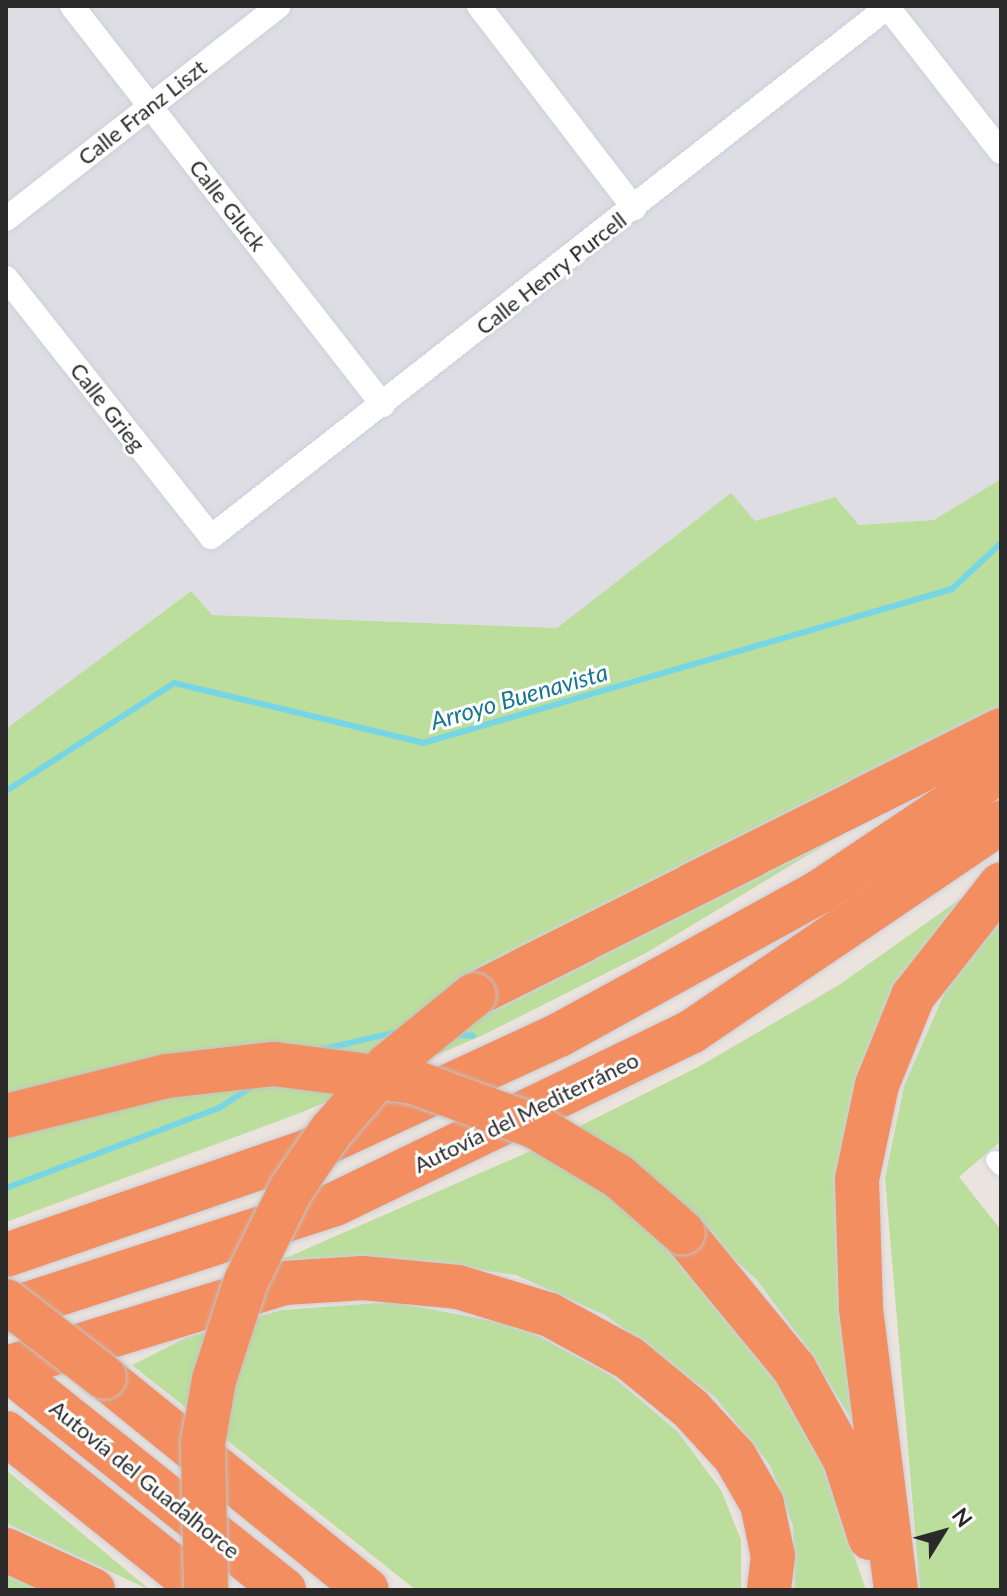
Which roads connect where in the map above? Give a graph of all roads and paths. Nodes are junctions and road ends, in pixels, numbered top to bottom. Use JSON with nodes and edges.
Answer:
{"nodes":[{"id":1,"x":72,"y":6,"type":"edge"},
{"id":2,"x":279,"y":6,"type":"edge"},
{"id":3,"x":479,"y":6,"type":"edge"},
{"id":4,"x":888,"y":6,"type":"edge"},
{"id":5,"x":151,"y":106,"type":"junction"},
{"id":6,"x":1001,"y":152,"type":"edge"},
{"id":7,"x":634,"y":208,"type":"junction"},
{"id":8,"x":6,"y":219,"type":"edge"},
{"id":9,"x":6,"y":278,"type":"edge"},
{"id":10,"x":383,"y":405,"type":"junction"},
{"id":11,"x":211,"y":537,"type":"joint"},
{"id":12,"x":1001,"y":730,"type":"edge"},
{"id":13,"x":1001,"y":770,"type":"edge"},
{"id":14,"x":1001,"y":822,"type":"edge"},
{"id":15,"x":1001,"y":884,"type":"edge"},
{"id":16,"x":6,"y":1116,"type":"edge"},
{"id":17,"x":6,"y":1255,"type":"edge"},
{"id":18,"x":6,"y":1301,"type":"edge"},
{"id":19,"x":6,"y":1311,"type":"edge"},
{"id":20,"x":6,"y":1368,"type":"edge"},
{"id":21,"x":6,"y":1433,"type":"edge"},
{"id":22,"x":6,"y":1550,"type":"edge"},
{"id":23,"x":93,"y":1590,"type":"edge"},
{"id":24,"x":204,"y":1590,"type":"edge"},
{"id":25,"x":284,"y":1590,"type":"edge"},
{"id":26,"x":367,"y":1590,"type":"edge"},
{"id":27,"x":769,"y":1590,"type":"edge"},
{"id":28,"x":885,"y":1590,"type":"edge"},
{"id":29,"x":896,"y":1590,"type":"edge"}],
"edges":[{"from":1,"to":5,"type":"street","name":"Calle Gluck"},
{"from":2,"to":5,"type":"street","name":"Calle Franz Liszt"},
{"from":3,"to":7,"type":"street"},
{"from":4,"to":6,"type":"street"},
{"from":4,"to":7,"type":"street","name":"Calle Henry Purcell"},
{"from":5,"to":8,"type":"street","name":"Calle Franz Liszt"},
{"from":5,"to":10,"type":"street","name":"Calle Gluck"},
{"from":7,"to":10,"type":"street","name":"Calle Henry Purcell"},
{"from":9,"to":11,"type":"street","name":"Calle Grieg"},
{"from":10,"to":11,"type":"street","name":"Calle Henry Purcell"},
{"from":12,"to":24,"type":"highway","bridge":true},
{"from":13,"to":17,"type":"highway"},
{"from":14,"to":19,"type":"highway","name":"Autovía del Mediterráneo"},
{"from":15,"to":29,"type":"highway"},
{"from":16,"to":28,"type":"highway","bridge":true},
{"from":18,"to":26,"type":"highway","bridge":true},
{"from":20,"to":25,"type":"highway","name":"Autovía del Guadalhorce"},
{"from":20,"to":27,"type":"highway"},
{"from":21,"to":24,"type":"highway"},
{"from":22,"to":23,"type":"highway"}]}
